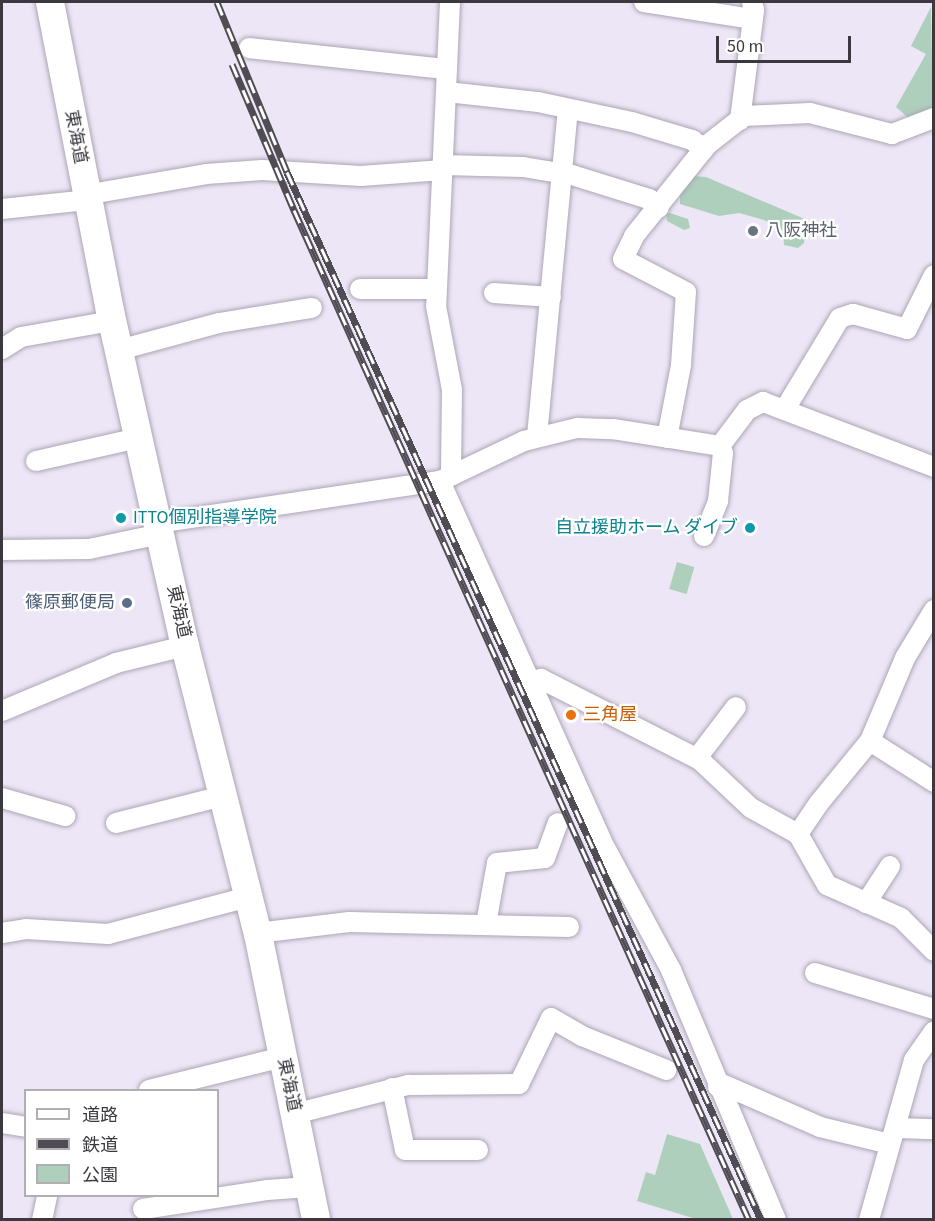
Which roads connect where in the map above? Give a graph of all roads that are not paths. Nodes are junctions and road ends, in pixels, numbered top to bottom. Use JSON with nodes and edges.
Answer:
{"nodes":[{"id":1,"x":50,"y":2,"type":"edge"},
{"id":2,"x":450,"y":2,"type":"edge"},
{"id":3,"x":644,"y":2,"type":"edge"},
{"id":4,"x":752,"y":10,"type":"edge"},
{"id":5,"x":249,"y":48,"type":"dead end"},
{"id":6,"x":447,"y":69,"type":"junction"},
{"id":7,"x":447,"y":92,"type":"junction"},
{"id":8,"x":568,"y":109,"type":"junction"},
{"id":9,"x":933,"y":118,"type":"edge"},
{"id":10,"x":740,"y":120,"type":"junction"},
{"id":11,"x":704,"y":149,"type":"junction"},
{"id":12,"x":443,"y":167,"type":"junction"},
{"id":13,"x":562,"y":173,"type":"junction"},
{"id":14,"x":86,"y":198,"type":"junction"},
{"id":15,"x":659,"y":208,"type":"junction"},
{"id":16,"x":2,"y":209,"type":"edge"},
{"id":17,"x":933,"y":275,"type":"edge"},
{"id":18,"x":360,"y":289,"type":"dead end"},
{"id":19,"x":437,"y":289,"type":"junction"},
{"id":20,"x":494,"y":293,"type":"dead end"},
{"id":21,"x":551,"y":297,"type":"junction"},
{"id":22,"x":312,"y":308,"type":"dead end"},
{"id":23,"x":112,"y":321,"type":"junction"},
{"id":24,"x":2,"y":349,"type":"edge"},
{"id":25,"x":118,"y":350,"type":"junction"},
{"id":26,"x":785,"y":409,"type":"junction"},
{"id":27,"x":537,"y":436,"type":"junction"},
{"id":28,"x":138,"y":438,"type":"junction"},
{"id":29,"x":667,"y":438,"type":"junction"},
{"id":30,"x":720,"y":446,"type":"junction"},
{"id":31,"x":36,"y":461,"type":"dead end"},
{"id":32,"x":933,"y":467,"type":"edge"},
{"id":33,"x":446,"y":478,"type":"junction"},
{"id":34,"x":159,"y":528,"type":"junction"},
{"id":35,"x":704,"y":536,"type":"dead end"},
{"id":36,"x":2,"y":550,"type":"edge"},
{"id":37,"x":933,"y":610,"type":"edge"},
{"id":38,"x":185,"y":646,"type":"junction"},
{"id":39,"x":531,"y":683,"type":"junction"},
{"id":40,"x":736,"y":707,"type":"dead end"},
{"id":41,"x":2,"y":711,"type":"edge"},
{"id":42,"x":870,"y":741,"type":"junction"},
{"id":43,"x":697,"y":758,"type":"junction"},
{"id":44,"x":933,"y":782,"type":"edge"},
{"id":45,"x":223,"y":796,"type":"junction"},
{"id":46,"x":2,"y":798,"type":"edge"},
{"id":47,"x":55,"y":819,"type":"dead end"},
{"id":48,"x":116,"y":823,"type":"dead end"},
{"id":49,"x":558,"y":823,"type":"dead end"},
{"id":50,"x":798,"y":834,"type":"junction"},
{"id":51,"x":890,"y":866,"type":"dead end"},
{"id":52,"x":248,"y":897,"type":"junction"},
{"id":53,"x":866,"y":903,"type":"junction"},
{"id":54,"x":486,"y":924,"type":"junction"},
{"id":55,"x":569,"y":927,"type":"dead end"},
{"id":56,"x":2,"y":933,"type":"edge"},
{"id":57,"x":257,"y":933,"type":"junction"},
{"id":58,"x":933,"y":951,"type":"edge"},
{"id":59,"x":815,"y":973,"type":"dead end"},
{"id":60,"x":933,"y":1009,"type":"edge"},
{"id":61,"x":933,"y":1031,"type":"edge"},
{"id":62,"x":283,"y":1057,"type":"junction"},
{"id":63,"x":666,"y":1070,"type":"dead end"},
{"id":64,"x":718,"y":1087,"type":"junction"},
{"id":65,"x":392,"y":1088,"type":"junction"},
{"id":66,"x":153,"y":1089,"type":"edge"},
{"id":67,"x":294,"y":1114,"type":"junction"},
{"id":68,"x":2,"y":1123,"type":"edge"},
{"id":69,"x":24,"y":1127,"type":"edge"},
{"id":70,"x":933,"y":1129,"type":"edge"},
{"id":71,"x":894,"y":1136,"type":"junction"},
{"id":72,"x":478,"y":1150,"type":"dead end"},
{"id":73,"x":309,"y":1187,"type":"junction"},
{"id":74,"x":47,"y":1197,"type":"edge"},
{"id":75,"x":143,"y":1209,"type":"dead end"},
{"id":76,"x":42,"y":1220,"type":"edge"},
{"id":77,"x":316,"y":1220,"type":"edge"},
{"id":78,"x":776,"y":1220,"type":"edge"},
{"id":79,"x":869,"y":1220,"type":"edge"}],
"edges":[{"from":1,"to":14,"type":"main road","name":"東海道"},
{"from":2,"to":6,"type":"street"},
{"from":3,"to":4,"type":"street"},
{"from":4,"to":10,"type":"street"},
{"from":5,"to":6,"type":"street"},
{"from":6,"to":7,"type":"street"},
{"from":7,"to":8,"type":"street"},
{"from":7,"to":12,"type":"street"},
{"from":8,"to":11,"type":"street"},
{"from":8,"to":13,"type":"street"},
{"from":9,"to":10,"type":"street"},
{"from":10,"to":11,"type":"street"},
{"from":11,"to":15,"type":"street"},
{"from":12,"to":13,"type":"street"},
{"from":12,"to":14,"type":"street"},
{"from":12,"to":19,"type":"street"},
{"from":13,"to":15,"type":"street"},
{"from":13,"to":21,"type":"street"},
{"from":14,"to":16,"type":"street"},
{"from":14,"to":23,"type":"main road","name":"東海道"},
{"from":15,"to":29,"type":"street"},
{"from":17,"to":26,"type":"street"},
{"from":18,"to":19,"type":"street"},
{"from":19,"to":33,"type":"street"},
{"from":20,"to":21,"type":"street"},
{"from":21,"to":27,"type":"street"},
{"from":22,"to":25,"type":"street"},
{"from":23,"to":24,"type":"street"},
{"from":23,"to":25,"type":"main road","name":"東海道"},
{"from":25,"to":28,"type":"main road","name":"東海道"},
{"from":26,"to":30,"type":"street"},
{"from":26,"to":32,"type":"street"},
{"from":27,"to":29,"type":"street"},
{"from":27,"to":33,"type":"street"},
{"from":28,"to":31,"type":"street"},
{"from":28,"to":34,"type":"main road","name":"東海道"},
{"from":29,"to":30,"type":"street"},
{"from":30,"to":35,"type":"street"},
{"from":33,"to":34,"type":"street"},
{"from":33,"to":39,"type":"street"},
{"from":34,"to":36,"type":"street"},
{"from":34,"to":38,"type":"main road","name":"東海道"},
{"from":37,"to":42,"type":"street"},
{"from":38,"to":41,"type":"street"},
{"from":38,"to":45,"type":"main road","name":"東海道"},
{"from":39,"to":43,"type":"street"},
{"from":39,"to":64,"type":"street"},
{"from":40,"to":43,"type":"street"},
{"from":42,"to":44,"type":"street"},
{"from":42,"to":50,"type":"street"},
{"from":43,"to":50,"type":"street"},
{"from":45,"to":48,"type":"street"},
{"from":45,"to":52,"type":"main road","name":"東海道"},
{"from":46,"to":47,"type":"street"},
{"from":49,"to":54,"type":"street"},
{"from":50,"to":53,"type":"street"},
{"from":51,"to":53,"type":"street"},
{"from":52,"to":56,"type":"street"},
{"from":52,"to":57,"type":"main road","name":"東海道"},
{"from":53,"to":58,"type":"street"},
{"from":54,"to":55,"type":"street"},
{"from":54,"to":57,"type":"street"},
{"from":57,"to":62,"type":"main road","name":"東海道"},
{"from":59,"to":60,"type":"street"},
{"from":61,"to":71,"type":"street"},
{"from":62,"to":66,"type":"street"},
{"from":62,"to":67,"type":"main road","name":"東海道"},
{"from":63,"to":65,"type":"street"},
{"from":64,"to":71,"type":"street"},
{"from":64,"to":78,"type":"street"},
{"from":65,"to":67,"type":"street"},
{"from":65,"to":72,"type":"street"},
{"from":67,"to":73,"type":"main road","name":"東海道"},
{"from":68,"to":69,"type":"street"},
{"from":70,"to":71,"type":"street"},
{"from":71,"to":79,"type":"street"},
{"from":73,"to":75,"type":"street"},
{"from":73,"to":77,"type":"main road","name":"東海道"},
{"from":74,"to":76,"type":"street"}]}
